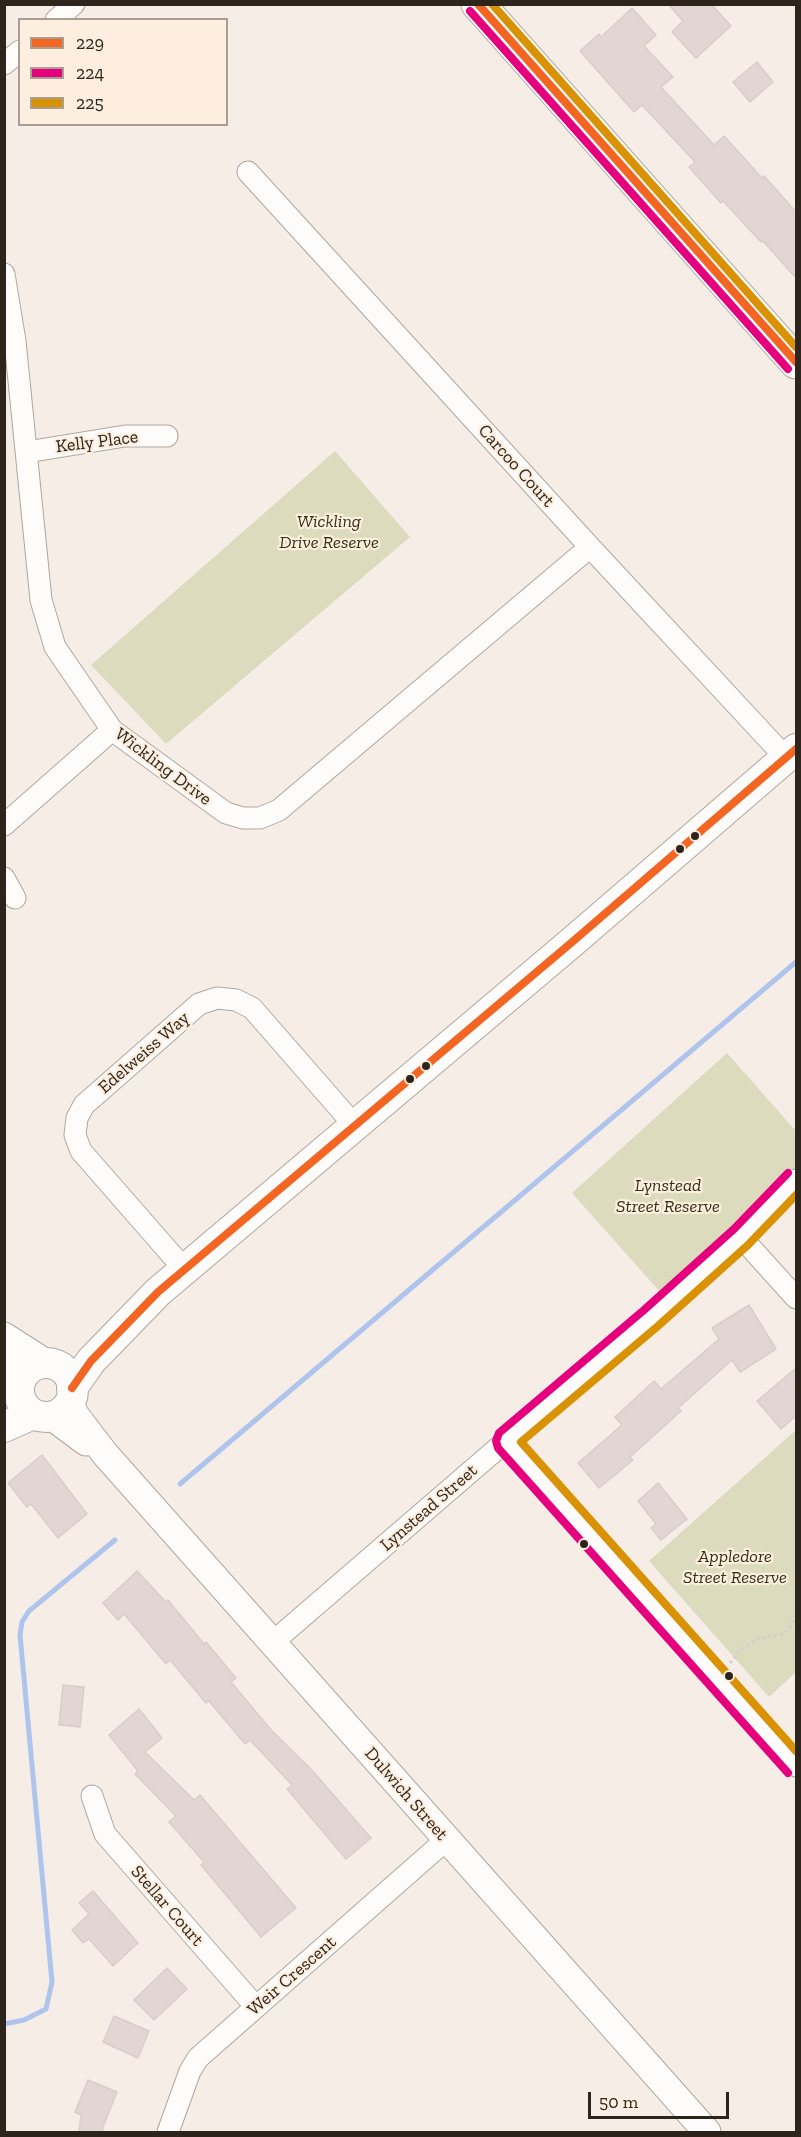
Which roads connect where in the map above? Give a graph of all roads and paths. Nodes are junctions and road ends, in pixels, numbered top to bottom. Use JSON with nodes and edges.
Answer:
{"nodes":[{"id":1,"x":74,"y":4,"type":"edge"},
{"id":2,"x":478,"y":4,"type":"edge"},
{"id":3,"x":58,"y":18,"type":"edge"},
{"id":4,"x":18,"y":53,"type":"edge"},
{"id":5,"x":4,"y":64,"type":"edge"},
{"id":6,"x":248,"y":172,"type":"dead end"},
{"id":7,"x":4,"y":274,"type":"edge"},
{"id":8,"x":796,"y":362,"type":"edge"},
{"id":9,"x":167,"y":436,"type":"dead end"},
{"id":10,"x":27,"y":452,"type":"junction"},
{"id":11,"x":590,"y":547,"type":"junction"},
{"id":12,"x":112,"y":730,"type":"junction"},
{"id":13,"x":791,"y":754,"type":"edge"},
{"id":14,"x":4,"y":825,"type":"edge"},
{"id":15,"x":4,"y":878,"type":"edge"},
{"id":16,"x":15,"y":898,"type":"dead end"},
{"id":17,"x":356,"y":1126,"type":"junction"},
{"id":18,"x":796,"y":1180,"type":"edge"},
{"id":19,"x":741,"y":1237,"type":"junction"},
{"id":20,"x":184,"y":1270,"type":"junction"},
{"id":21,"x":158,"y":1292,"type":"junction"},
{"id":22,"x":796,"y":1298,"type":"edge"},
{"id":23,"x":4,"y":1336,"type":"edge"},
{"id":24,"x":4,"y":1354,"type":"edge"},
{"id":25,"x":50,"y":1364,"type":"junction"},
{"id":26,"x":38,"y":1402,"type":"edge"},
{"id":27,"x":4,"y":1427,"type":"edge"},
{"id":28,"x":506,"y":1441,"type":"junction"},
{"id":29,"x":796,"y":1610,"type":"edge"},
{"id":30,"x":273,"y":1642,"type":"junction"},
{"id":31,"x":724,"y":1668,"type":"dead end"},
{"id":32,"x":796,"y":1766,"type":"edge"},
{"id":33,"x":92,"y":1796,"type":"dead end"},
{"id":34,"x":446,"y":1840,"type":"junction"},
{"id":35,"x":256,"y":2007,"type":"junction"},
{"id":36,"x":168,"y":2133,"type":"edge"},
{"id":37,"x":707,"y":2133,"type":"edge"}],
"edges":[{"from":1,"to":3,"type":"street"},
{"from":2,"to":8,"type":"main road"},
{"from":4,"to":5,"type":"street"},
{"from":6,"to":11,"type":"street","name":"Carcoo Court"},
{"from":7,"to":10,"type":"street","name":"Wickling Drive"},
{"from":9,"to":10,"type":"street","name":"Kelly Place"},
{"from":10,"to":12,"type":"street","name":"Wickling Drive"},
{"from":11,"to":12,"type":"street","name":"Wickling Drive"},
{"from":11,"to":13,"type":"street","name":"Carcoo Court"},
{"from":12,"to":14,"type":"street"},
{"from":13,"to":17,"type":"main road"},
{"from":15,"to":16,"type":"street"},
{"from":17,"to":20,"type":"main road"},
{"from":17,"to":20,"type":"street","name":"Edelweiss Way"},
{"from":18,"to":19,"type":"street","name":"Lynstead Street"},
{"from":19,"to":22,"type":"street"},
{"from":19,"to":28,"type":"street","name":"Lynstead Street"},
{"from":20,"to":21,"type":"main road"},
{"from":21,"to":25,"type":"main road"},
{"from":21,"to":26,"type":"main road"},
{"from":23,"to":25,"type":"street"},
{"from":24,"to":26,"type":"street","name":"Dulwich Street"},
{"from":25,"to":26,"type":"main road"},
{"from":26,"to":27,"type":"main road"},
{"from":26,"to":30,"type":"street","name":"Dulwich Street"},
{"from":28,"to":30,"type":"street","name":"Lynstead Street"},
{"from":28,"to":32,"type":"street"},
{"from":29,"to":31,"type":"path"},
{"from":30,"to":34,"type":"street","name":"Dulwich Street"},
{"from":33,"to":35,"type":"street","name":"Stellar Court"},
{"from":34,"to":35,"type":"street","name":"Weir Crescent"},
{"from":34,"to":37,"type":"street","name":"Dulwich Street"},
{"from":35,"to":36,"type":"street","name":"Weir Crescent"}]}
